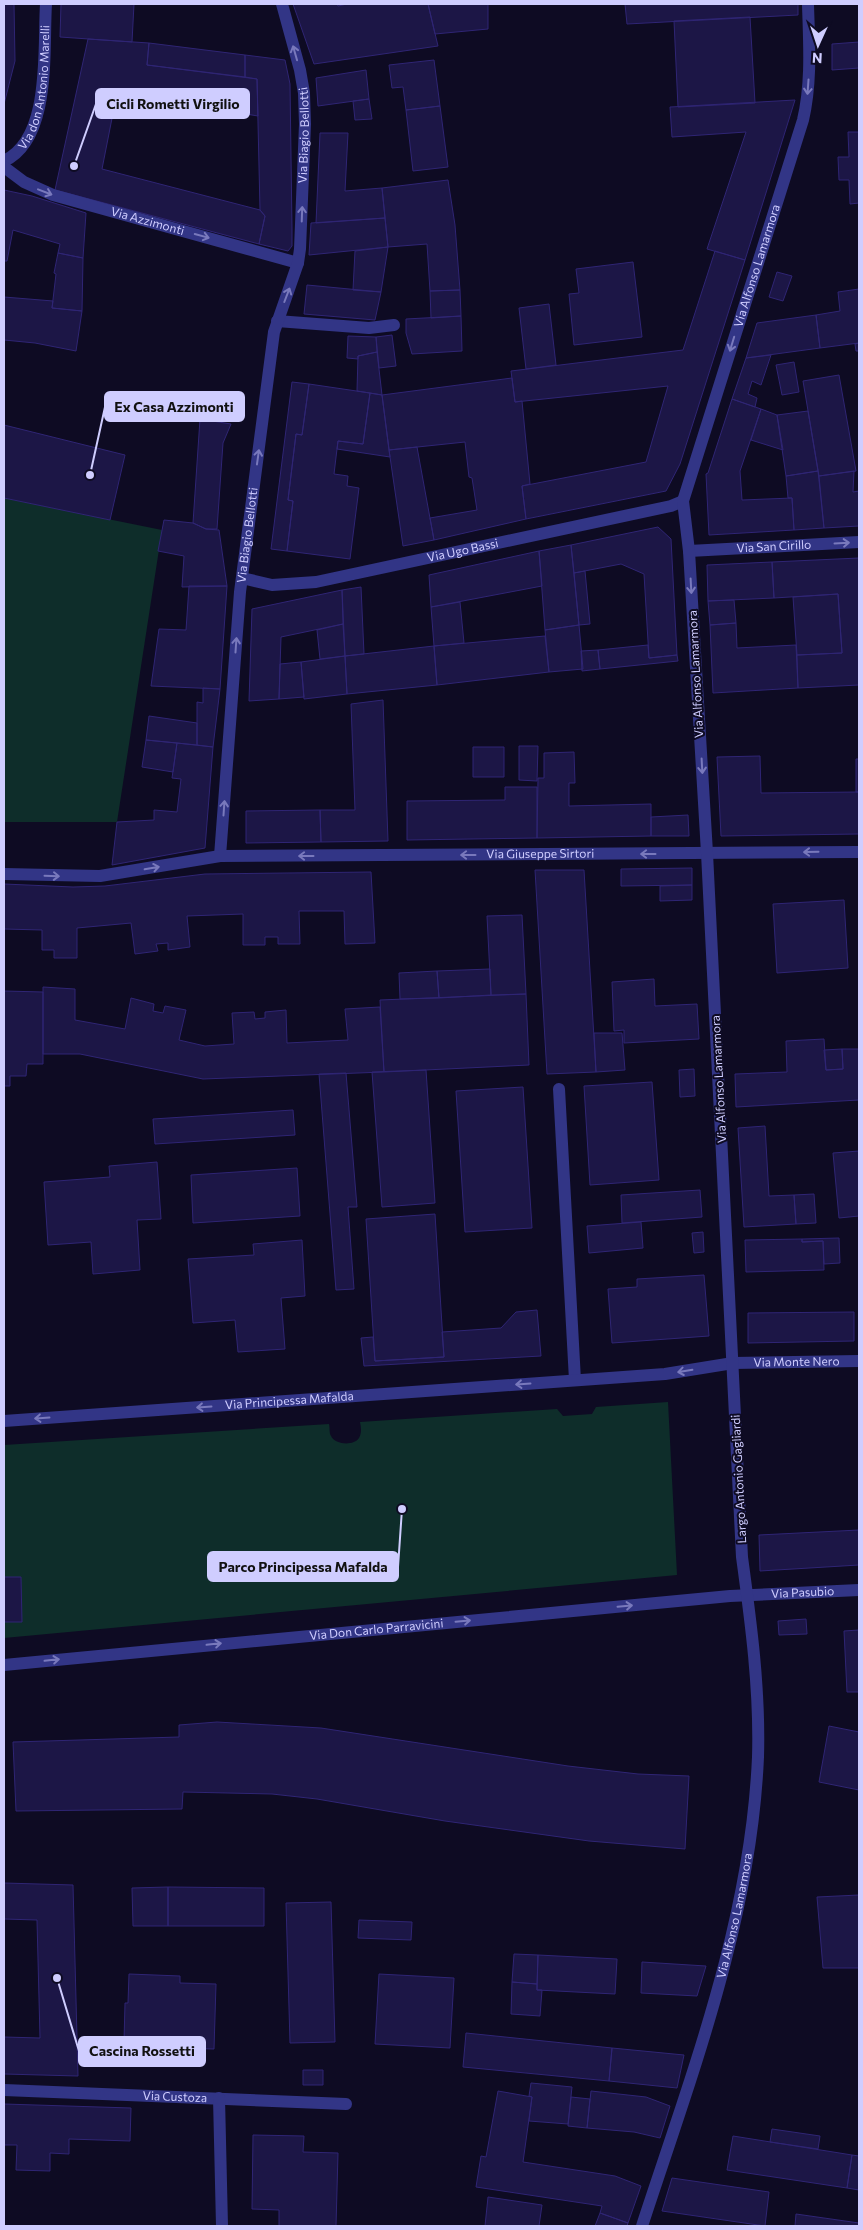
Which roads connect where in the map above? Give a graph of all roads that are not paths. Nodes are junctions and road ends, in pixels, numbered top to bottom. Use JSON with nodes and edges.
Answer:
{"nodes":[{"id":1,"x":46,"y":4,"type":"edge"},
{"id":2,"x":282,"y":4,"type":"edge"},
{"id":3,"x":808,"y":4,"type":"edge"},
{"id":4,"x":4,"y":161,"type":"edge"},
{"id":5,"x":4,"y":167,"type":"edge"},
{"id":6,"x":298,"y":263,"type":"junction"},
{"id":7,"x":277,"y":321,"type":"junction"},
{"id":8,"x":394,"y":325,"type":"dead end"},
{"id":9,"x":683,"y":501,"type":"junction"},
{"id":10,"x":859,"y":542,"type":"edge"},
{"id":11,"x":688,"y":551,"type":"junction"},
{"id":12,"x":242,"y":578,"type":"junction"},
{"id":13,"x":859,"y":852,"type":"edge"},
{"id":14,"x":707,"y":853,"type":"junction"},
{"id":15,"x":220,"y":856,"type":"junction"},
{"id":16,"x":4,"y":874,"type":"edge"},
{"id":17,"x":559,"y":1089,"type":"dead end"},
{"id":18,"x":859,"y":1360,"type":"edge"},
{"id":19,"x":733,"y":1363,"type":"junction"},
{"id":20,"x":575,"y":1380,"type":"junction"},
{"id":21,"x":4,"y":1421,"type":"edge"},
{"id":22,"x":859,"y":1590,"type":"edge"},
{"id":23,"x":747,"y":1596,"type":"junction"},
{"id":24,"x":4,"y":1665,"type":"edge"},
{"id":25,"x":4,"y":2090,"type":"edge"},
{"id":26,"x":219,"y":2098,"type":"junction"},
{"id":27,"x":346,"y":2104,"type":"dead end"},
{"id":28,"x":222,"y":2226,"type":"edge"},
{"id":29,"x":642,"y":2226,"type":"edge"}],
"edges":[{"from":1,"to":4,"type":"street","name":"Via don Antonio Marelli"},
{"from":6,"to":2,"type":"street","name":"Via Biagio Bellotti","one_way":true},
{"from":3,"to":9,"type":"street","name":"Via Alfonso Lamarmora","one_way":true},
{"from":5,"to":6,"type":"street","name":"Via Azzimonti","one_way":true},
{"from":7,"to":6,"type":"street","name":"Via Biagio Bellotti","one_way":true},
{"from":7,"to":8,"type":"street"},
{"from":12,"to":7,"type":"street","name":"Via Biagio Bellotti","one_way":true},
{"from":9,"to":11,"type":"street","name":"Via Alfonso Lamarmora"},
{"from":9,"to":12,"type":"street","name":"Via Ugo Bassi"},
{"from":11,"to":10,"type":"street","name":"Via San Cirillo","one_way":true},
{"from":11,"to":14,"type":"street","name":"Via Alfonso Lamarmora","one_way":true},
{"from":15,"to":12,"type":"street","name":"Via Biagio Bellotti","one_way":true},
{"from":13,"to":14,"type":"street","name":"Via Giuseppe Sirtori","one_way":true},
{"from":14,"to":15,"type":"street","name":"Via Giuseppe Sirtori","one_way":true},
{"from":14,"to":19,"type":"street","name":"Via Alfonso Lamarmora"},
{"from":16,"to":15,"type":"street","one_way":true},
{"from":17,"to":20,"type":"street"},
{"from":18,"to":19,"type":"street","name":"Via Monte Nero"},
{"from":19,"to":20,"type":"street","name":"Via Principessa Mafalda","one_way":true},
{"from":19,"to":23,"type":"street","name":"Largo Antonio Gagliardi"},
{"from":20,"to":21,"type":"street","name":"Via Principessa Mafalda","one_way":true},
{"from":22,"to":23,"type":"street","name":"Via Pasubio"},
{"from":24,"to":23,"type":"street","name":"Via Don Carlo Parravicini","one_way":true},
{"from":23,"to":29,"type":"street","name":"Via Alfonso Lamarmora"},
{"from":25,"to":26,"type":"street","name":"Via Custoza"},
{"from":26,"to":27,"type":"street","name":"Via Custoza"},
{"from":26,"to":28,"type":"street"}]}
